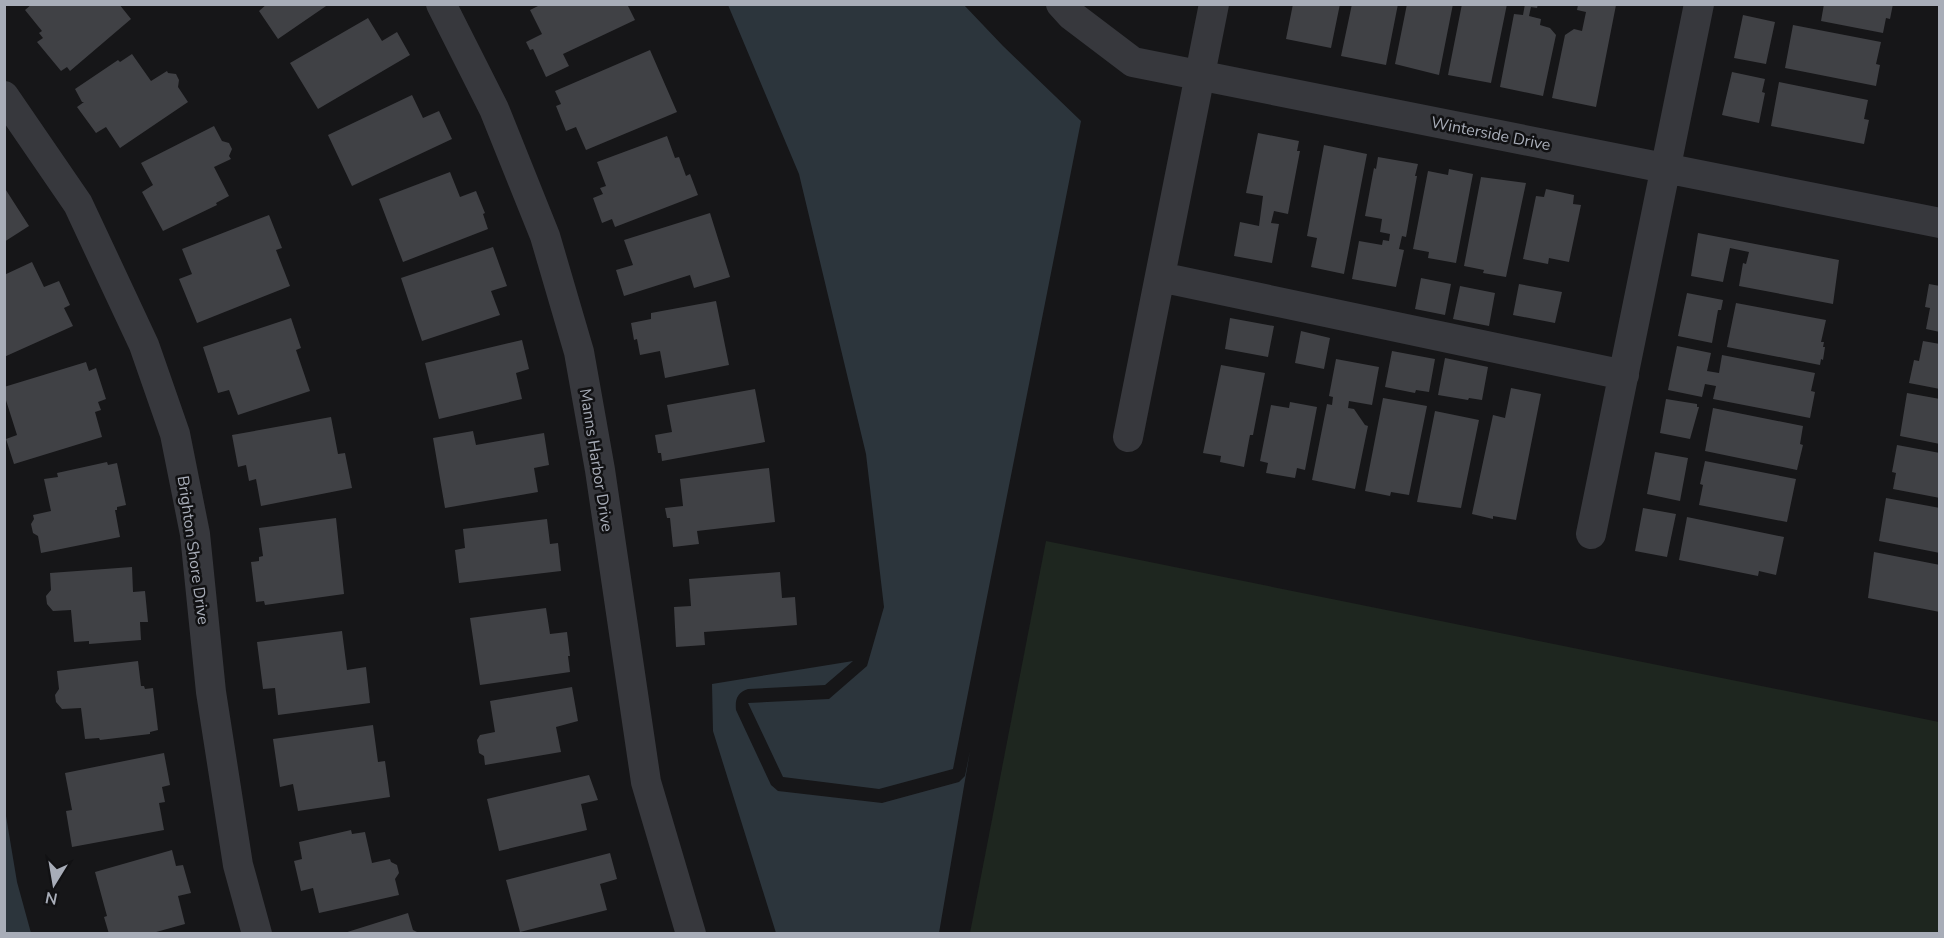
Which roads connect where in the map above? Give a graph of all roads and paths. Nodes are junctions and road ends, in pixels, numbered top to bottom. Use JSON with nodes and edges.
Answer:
{"nodes":[{"id":1,"x":441,"y":4,"type":"edge"},
{"id":2,"x":1061,"y":4,"type":"edge"},
{"id":3,"x":1214,"y":4,"type":"edge"},
{"id":4,"x":1699,"y":4,"type":"edge"},
{"id":5,"x":1200,"y":75,"type":"junction"},
{"id":6,"x":4,"y":96,"type":"edge"},
{"id":7,"x":1666,"y":168,"type":"junction"},
{"id":8,"x":1940,"y":223,"type":"edge"},
{"id":9,"x":1160,"y":277,"type":"junction"},
{"id":10,"x":1624,"y":375,"type":"junction"},
{"id":11,"x":1128,"y":437,"type":"dead end"},
{"id":12,"x":1591,"y":534,"type":"dead end"},
{"id":13,"x":257,"y":933,"type":"edge"},
{"id":14,"x":691,"y":933,"type":"edge"}],
"edges":[{"from":1,"to":14,"type":"street","name":"Manns Harbor Drive"},
{"from":2,"to":5,"type":"street","name":"Winterside Drive"},
{"from":3,"to":5,"type":"street"},
{"from":4,"to":7,"type":"street"},
{"from":5,"to":7,"type":"street","name":"Winterside Drive"},
{"from":5,"to":9,"type":"street"},
{"from":6,"to":13,"type":"street","name":"Brighton Shore Drive"},
{"from":7,"to":8,"type":"street","name":"Winterside Drive"},
{"from":7,"to":10,"type":"street"},
{"from":9,"to":10,"type":"street"},
{"from":9,"to":11,"type":"street"},
{"from":10,"to":12,"type":"street"}]}
